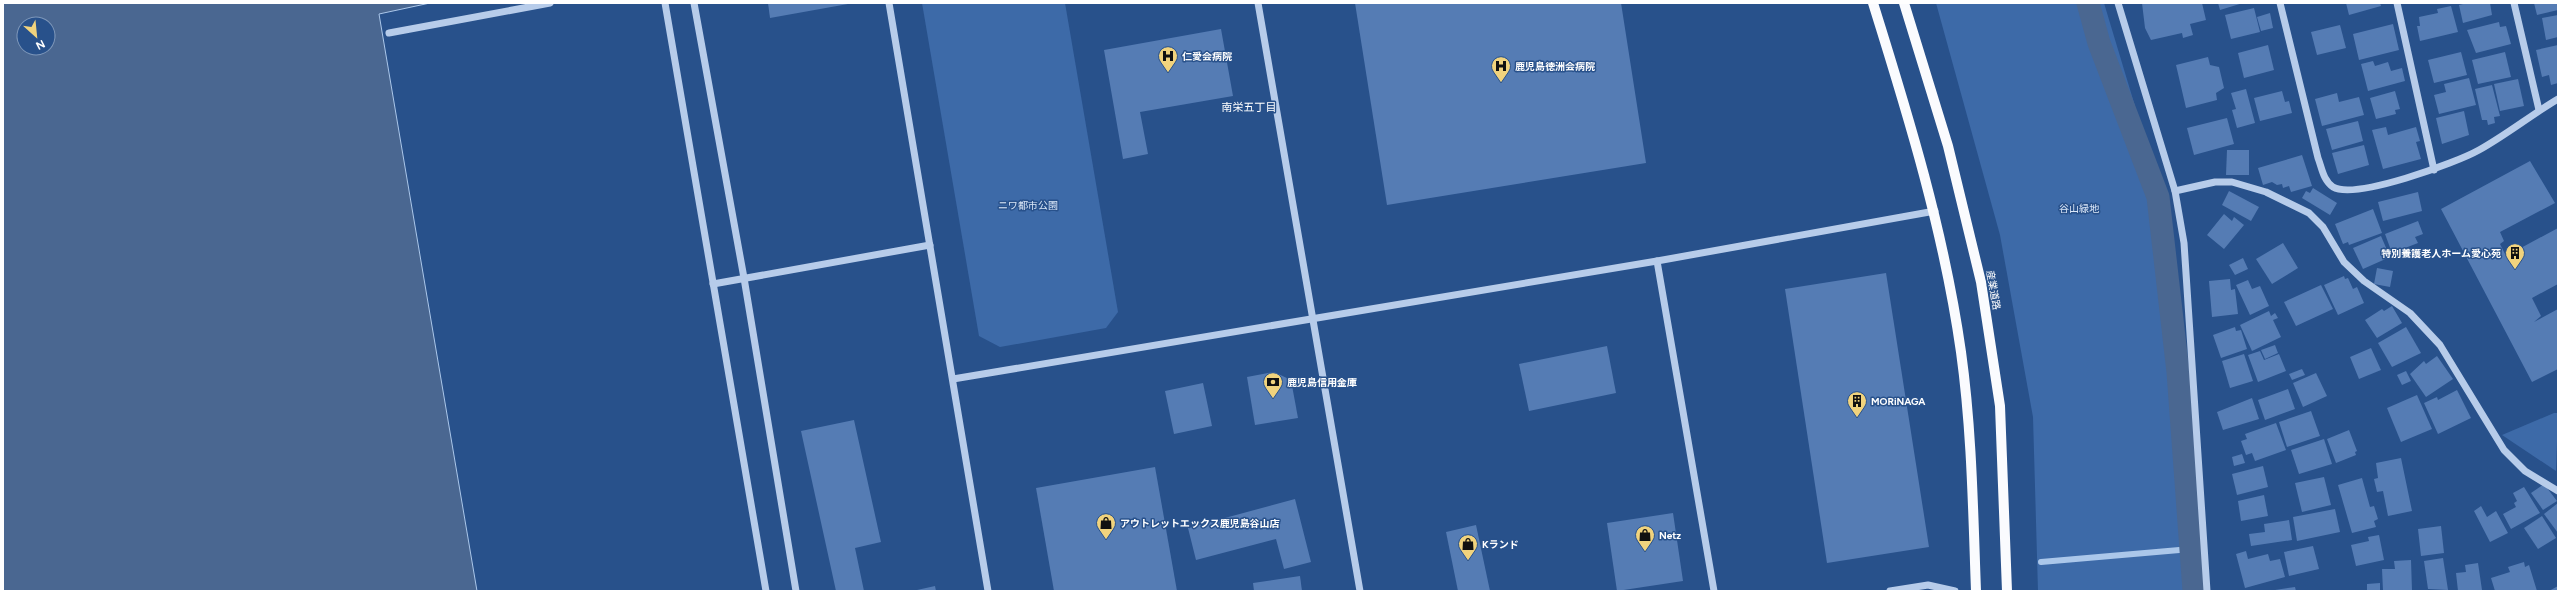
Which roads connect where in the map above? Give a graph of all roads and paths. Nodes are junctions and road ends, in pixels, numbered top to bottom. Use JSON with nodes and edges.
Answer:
{"nodes":[{"id":1,"x":550,"y":3,"type":"edge"},
{"id":2,"x":665,"y":3,"type":"edge"},
{"id":3,"x":694,"y":3,"type":"edge"},
{"id":4,"x":889,"y":3,"type":"edge"},
{"id":5,"x":1258,"y":3,"type":"edge"},
{"id":6,"x":1873,"y":3,"type":"edge"},
{"id":7,"x":1904,"y":3,"type":"edge"},
{"id":8,"x":2118,"y":3,"type":"edge"},
{"id":9,"x":2280,"y":3,"type":"edge"},
{"id":10,"x":2397,"y":3,"type":"edge"},
{"id":11,"x":2514,"y":3,"type":"edge"},
{"id":12,"x":389,"y":33,"type":"dead end"},
{"id":13,"x":2558,"y":98,"type":"edge"},
{"id":14,"x":2539,"y":110,"type":"junction"},
{"id":15,"x":2434,"y":170,"type":"junction"},
{"id":16,"x":2175,"y":192,"type":"junction"},
{"id":17,"x":1935,"y":211,"type":"junction"},
{"id":18,"x":930,"y":245,"type":"junction"},
{"id":19,"x":1657,"y":261,"type":"junction"},
{"id":20,"x":744,"y":278,"type":"junction"},
{"id":21,"x":713,"y":284,"type":"junction"},
{"id":22,"x":1313,"y":319,"type":"junction"},
{"id":23,"x":953,"y":379,"type":"junction"},
{"id":24,"x":2558,"y":491,"type":"edge"},
{"id":25,"x":766,"y":591,"type":"edge"},
{"id":26,"x":796,"y":591,"type":"edge"},
{"id":27,"x":988,"y":591,"type":"edge"},
{"id":28,"x":1360,"y":591,"type":"edge"},
{"id":29,"x":1714,"y":591,"type":"edge"},
{"id":30,"x":1890,"y":591,"type":"edge"},
{"id":31,"x":1955,"y":591,"type":"edge"},
{"id":32,"x":1976,"y":591,"type":"edge"},
{"id":33,"x":2007,"y":591,"type":"edge"},
{"id":34,"x":2207,"y":591,"type":"edge"}],
"edges":[{"from":1,"to":12,"type":"street"},
{"from":2,"to":21,"type":"street"},
{"from":3,"to":20,"type":"street"},
{"from":4,"to":18,"type":"street"},
{"from":5,"to":22,"type":"street"},
{"from":6,"to":17,"type":"main road"},
{"from":7,"to":33,"type":"main road","name":"産業道路"},
{"from":8,"to":16,"type":"street"},
{"from":9,"to":15,"type":"street"},
{"from":10,"to":15,"type":"street"},
{"from":11,"to":14,"type":"street"},
{"from":13,"to":14,"type":"street"},
{"from":14,"to":15,"type":"street"},
{"from":16,"to":24,"type":"street"},
{"from":16,"to":34,"type":"street"},
{"from":17,"to":19,"type":"street"},
{"from":17,"to":32,"type":"main road"},
{"from":18,"to":20,"type":"street"},
{"from":18,"to":23,"type":"street"},
{"from":19,"to":22,"type":"street"},
{"from":19,"to":29,"type":"street"},
{"from":20,"to":21,"type":"street"},
{"from":20,"to":26,"type":"street"},
{"from":21,"to":25,"type":"street"},
{"from":22,"to":23,"type":"street"},
{"from":22,"to":28,"type":"street"},
{"from":23,"to":27,"type":"street"},
{"from":30,"to":31,"type":"street"}]}
